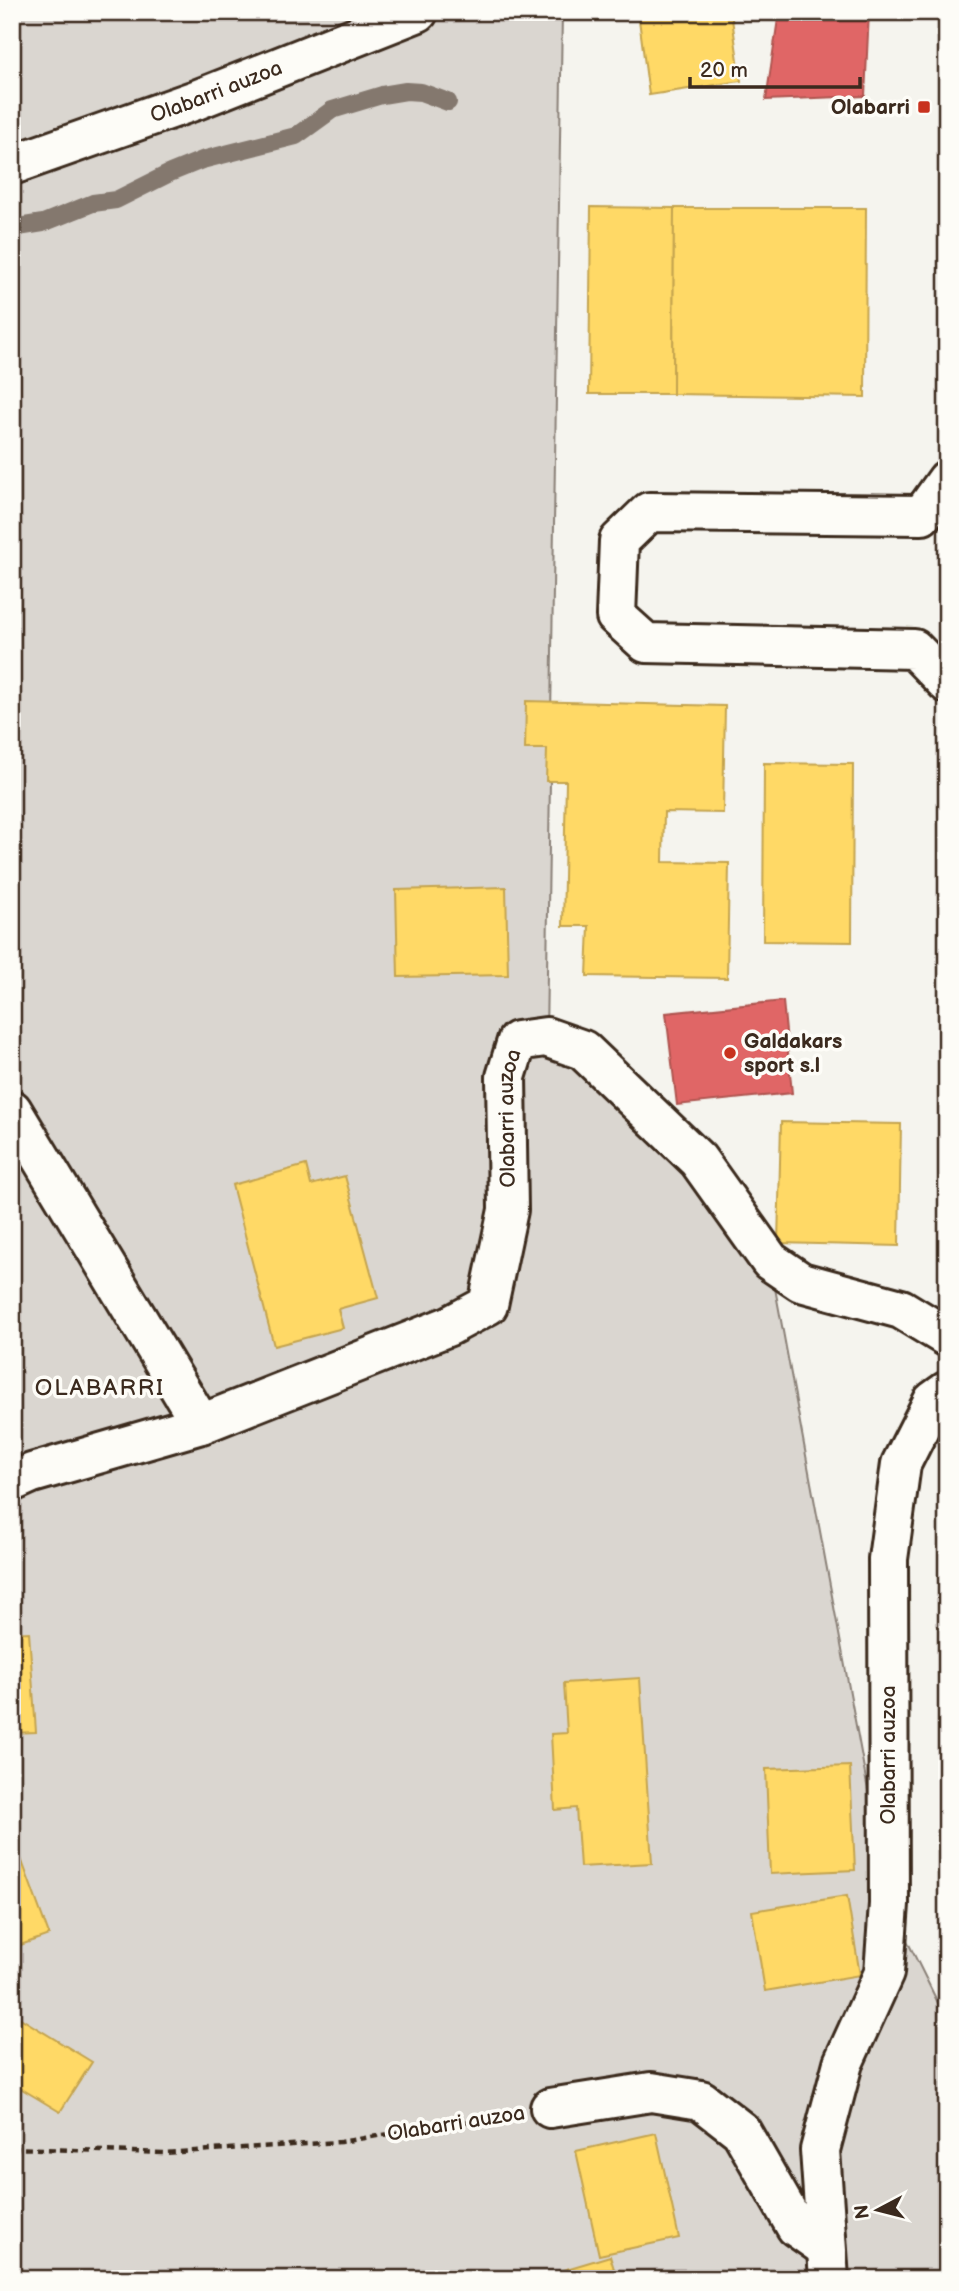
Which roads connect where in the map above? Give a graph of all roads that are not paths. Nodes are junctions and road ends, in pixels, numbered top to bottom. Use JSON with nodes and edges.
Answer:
{"nodes":[{"id":1,"x":418,"y":12,"type":"edge"},
{"id":2,"x":12,"y":165,"type":"edge"},
{"id":3,"x":947,"y":480,"type":"edge"},
{"id":4,"x":947,"y":683,"type":"edge"},
{"id":5,"x":12,"y":1110,"type":"edge"},
{"id":6,"x":947,"y":1337,"type":"edge"},
{"id":7,"x":947,"y":1391,"type":"edge"},
{"id":8,"x":201,"y":1424,"type":"junction"},
{"id":9,"x":12,"y":1482,"type":"edge"},
{"id":10,"x":550,"y":2108,"type":"road end"},
{"id":11,"x":827,"y":2263,"type":"edge"}],
"edges":[{"from":1,"to":2,"type":"lane","name":"Olabarri auzoa"},
{"from":3,"to":4,"type":"lane"},
{"from":5,"to":8,"type":"lane"},
{"from":6,"to":8,"type":"lane","name":"Olabarri auzoa"},
{"from":7,"to":11,"type":"lane","name":"Olabarri auzoa"},
{"from":8,"to":9,"type":"lane","name":"Olabarri auzoa"},
{"from":10,"to":11,"type":"lane","name":"Olabarri auzoa"}]}
